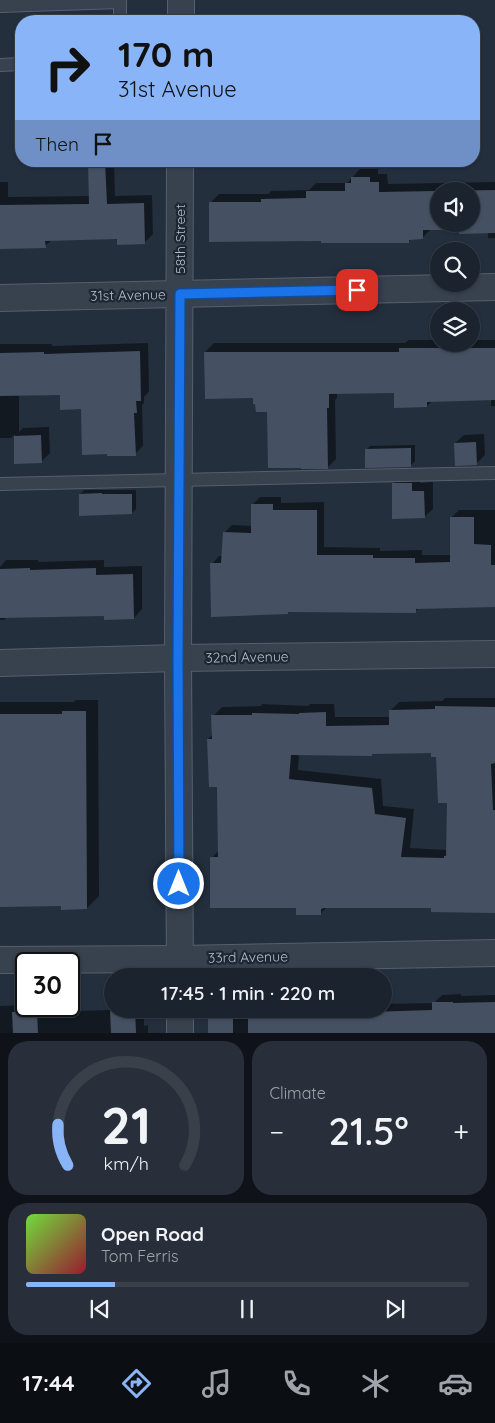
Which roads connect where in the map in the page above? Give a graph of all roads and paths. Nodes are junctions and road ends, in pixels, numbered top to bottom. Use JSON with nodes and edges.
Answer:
{"nodes":[{"id":1,"x":181,"y":0,"type":"edge"},
{"id":2,"x":0,"y":6,"type":"edge"},
{"id":3,"x":120,"y":15,"type":"edge"},
{"id":4,"x":180,"y":15,"type":"edge"},
{"id":5,"x":15,"y":64,"type":"edge"},
{"id":6,"x":0,"y":65,"type":"edge"},
{"id":7,"x":180,"y":167,"type":"edge"},
{"id":8,"x":495,"y":287,"type":"edge"},
{"id":9,"x":180,"y":294,"type":"junction"},
{"id":10,"x":0,"y":298,"type":"edge"},
{"id":11,"x":495,"y":473,"type":"edge"},
{"id":12,"x":179,"y":480,"type":"junction"},
{"id":13,"x":0,"y":484,"type":"edge"},
{"id":14,"x":495,"y":654,"type":"edge"},
{"id":15,"x":178,"y":658,"type":"junction"},
{"id":16,"x":0,"y":663,"type":"edge"},
{"id":17,"x":495,"y":953,"type":"edge"},
{"id":18,"x":0,"y":960,"type":"edge"},
{"id":19,"x":180,"y":967,"type":"edge"},
{"id":20,"x":180,"y":1018,"type":"edge"},
{"id":21,"x":180,"y":1033,"type":"edge"}],
"edges":[{"from":1,"to":4,"type":"street"},
{"from":2,"to":3,"type":"lane"},
{"from":5,"to":6,"type":"lane"},
{"from":7,"to":9,"type":"street","name":"58th Street"},
{"from":8,"to":9,"type":"street","name":"31st Avenue"},
{"from":9,"to":10,"type":"street","name":"31st Avenue"},
{"from":9,"to":12,"type":"street","name":"58th Street"},
{"from":11,"to":12,"type":"lane"},
{"from":12,"to":13,"type":"lane"},
{"from":12,"to":15,"type":"street","name":"58th Street"},
{"from":14,"to":15,"type":"street","name":"32nd Avenue"},
{"from":15,"to":16,"type":"street","name":"32nd Avenue"},
{"from":15,"to":19,"type":"street","name":"58th Street"},
{"from":17,"to":19,"type":"street","name":"33rd Avenue"},
{"from":18,"to":19,"type":"street","name":"33rd Avenue"},
{"from":20,"to":21,"type":"street"}]}
